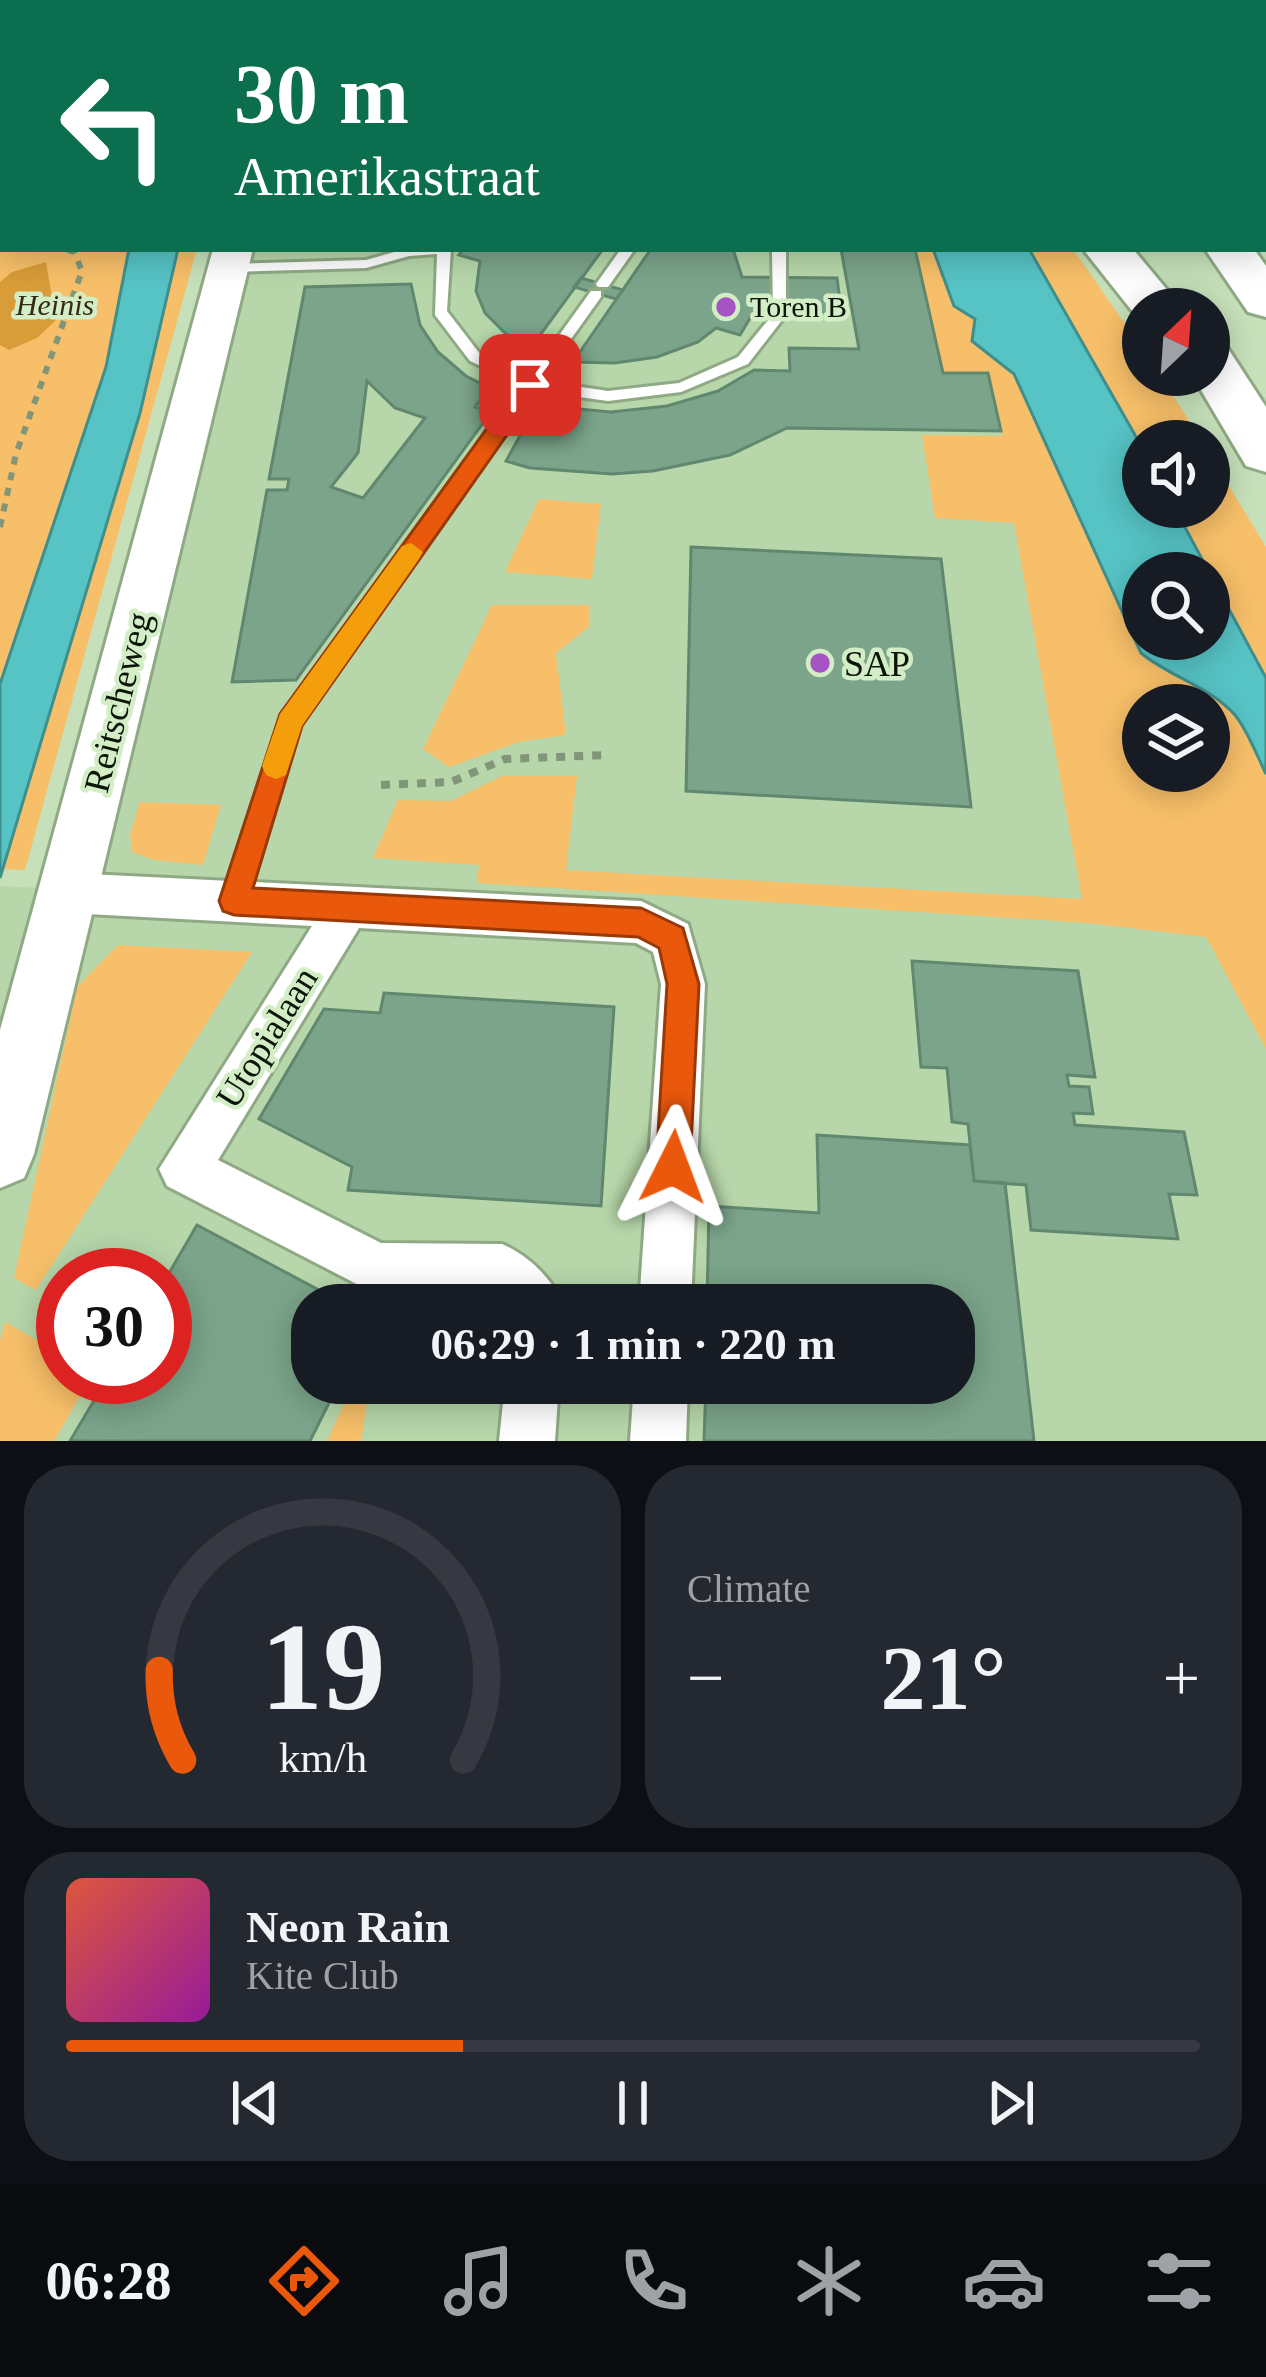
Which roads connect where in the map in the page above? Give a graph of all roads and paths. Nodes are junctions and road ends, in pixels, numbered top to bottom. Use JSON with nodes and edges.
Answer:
{"nodes":[{"id":1,"x":74,"y":252,"type":"edge"},
{"id":2,"x":409,"y":252,"type":"edge"},
{"id":3,"x":443,"y":252,"type":"edge"},
{"id":4,"x":626,"y":252,"type":"edge"},
{"id":5,"x":779,"y":252,"type":"edge"},
{"id":6,"x":1110,"y":252,"type":"edge"},
{"id":7,"x":1142,"y":252,"type":"edge"},
{"id":8,"x":1231,"y":252,"type":"edge"},
{"id":9,"x":230,"y":259,"type":"edge"},
{"id":10,"x":1140,"y":288,"type":"edge"},
{"id":11,"x":1164,"y":288,"type":"edge"},
{"id":12,"x":1266,"y":301,"type":"edge"},
{"id":13,"x":530,"y":385,"type":"junction"},
{"id":14,"x":1230,"y":396,"type":"edge"},
{"id":15,"x":1266,"y":452,"type":"edge"},
{"id":16,"x":0,"y":527,"type":"edge"},
{"id":17,"x":607,"y":755,"type":"dead end"},
{"id":18,"x":381,"y":785,"type":"dead end"},
{"id":19,"x":68,"y":893,"type":"junction"},
{"id":20,"x":234,"y":901,"type":"junction"},
{"id":21,"x":349,"y":906,"type":"junction"},
{"id":22,"x":0,"y":1154,"type":"edge"},
{"id":23,"x":516,"y":1284,"type":"edge"},
{"id":24,"x":666,"y":1284,"type":"edge"},
{"id":25,"x":530,"y":1404,"type":"edge"},
{"id":26,"x":660,"y":1404,"type":"edge"},
{"id":27,"x":527,"y":1441,"type":"edge"},
{"id":28,"x":658,"y":1441,"type":"edge"}],
"edges":[{"from":1,"to":16,"type":"path"},
{"from":2,"to":9,"type":"lane"},
{"from":3,"to":13,"type":"lane"},
{"from":4,"to":13,"type":"lane"},
{"from":5,"to":13,"type":"lane"},
{"from":6,"to":10,"type":"highway"},
{"from":7,"to":11,"type":"highway"},
{"from":8,"to":12,"type":"highway"},
{"from":9,"to":19,"type":"street","name":"Reitscheweg"},
{"from":13,"to":20,"type":"lane"},
{"from":14,"to":15,"type":"highway"},
{"from":17,"to":18,"type":"path"},
{"from":19,"to":20,"type":"street"},
{"from":19,"to":22,"type":"street","name":"Reitscheweg"},
{"from":20,"to":21,"type":"street"},
{"from":21,"to":23,"type":"street","name":"Utopialaan"},
{"from":21,"to":24,"type":"street"},
{"from":25,"to":27,"type":"street"},
{"from":26,"to":28,"type":"street"}]}
